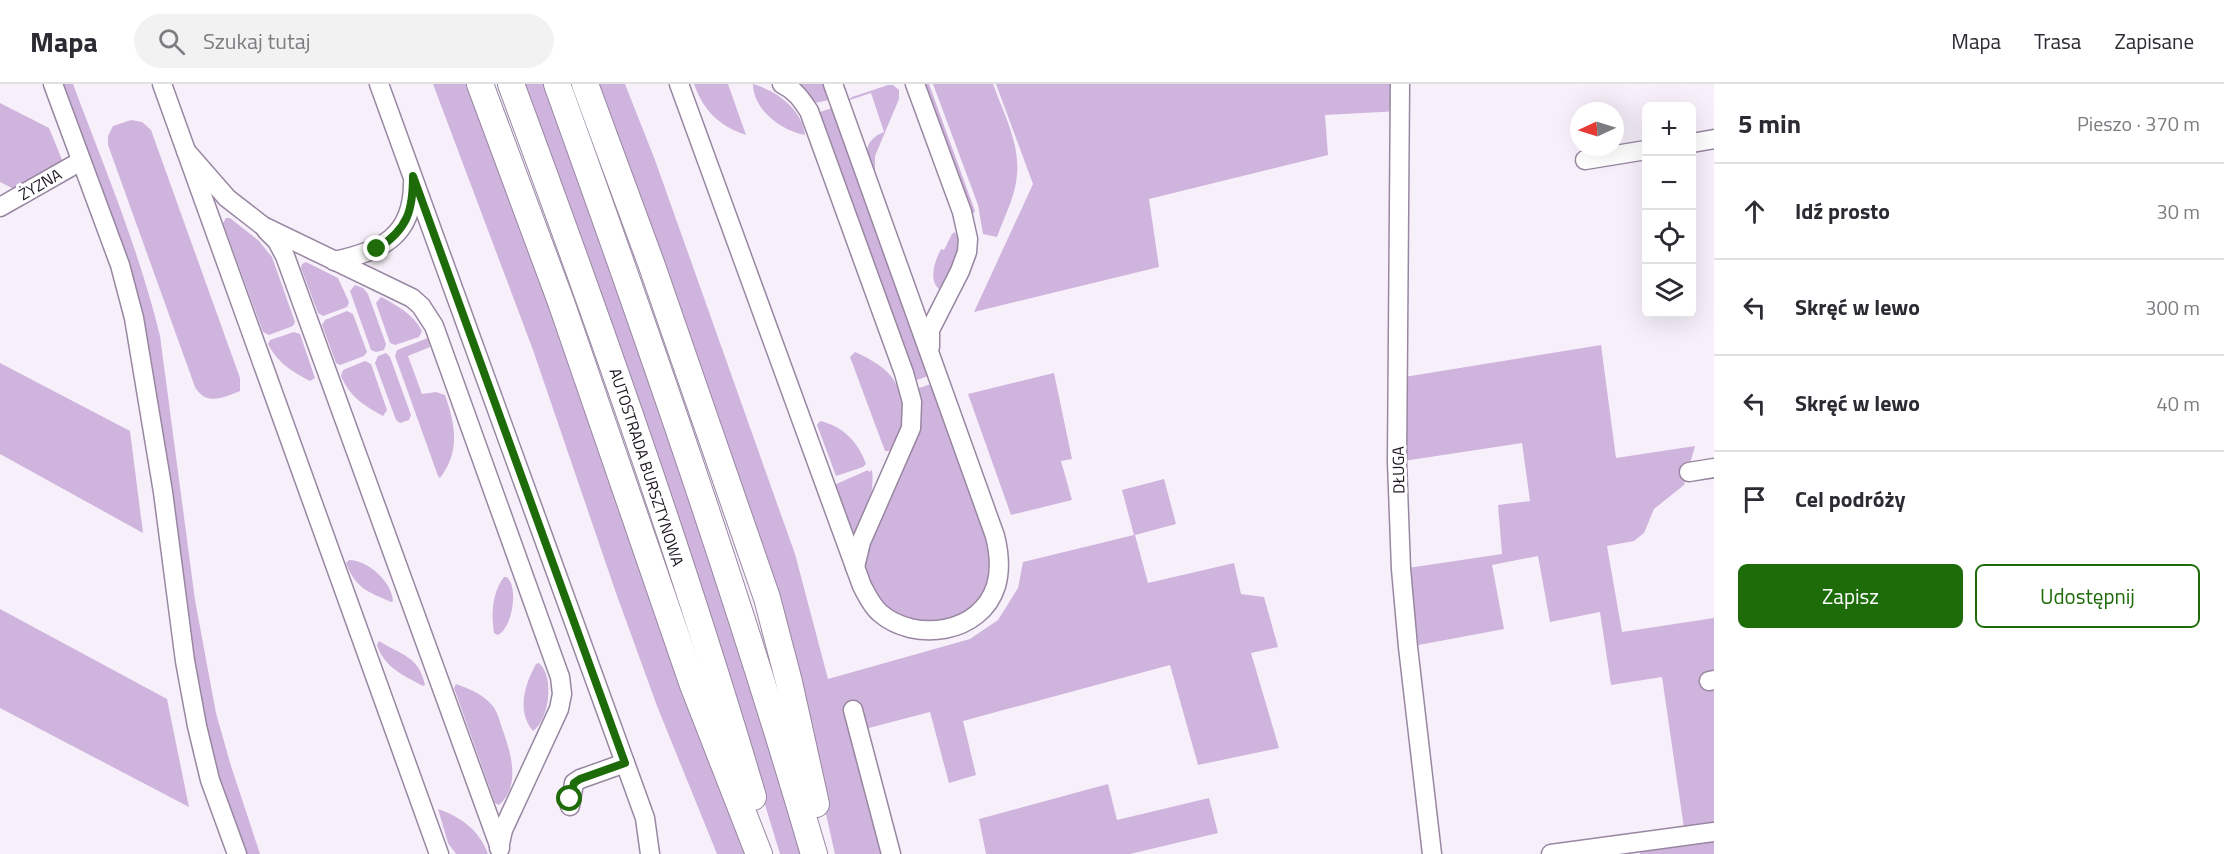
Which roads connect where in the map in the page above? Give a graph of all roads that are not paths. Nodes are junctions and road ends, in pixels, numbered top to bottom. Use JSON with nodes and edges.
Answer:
{"nodes":[{"id":1,"x":53,"y":84,"type":"edge"},
{"id":2,"x":162,"y":84,"type":"edge"},
{"id":3,"x":379,"y":84,"type":"edge"},
{"id":4,"x":480,"y":84,"type":"edge"},
{"id":5,"x":511,"y":84,"type":"edge"},
{"id":6,"x":557,"y":84,"type":"edge"},
{"id":7,"x":585,"y":84,"type":"edge"},
{"id":8,"x":680,"y":84,"type":"edge"},
{"id":9,"x":782,"y":84,"type":"edge"},
{"id":10,"x":833,"y":84,"type":"edge"},
{"id":11,"x":915,"y":84,"type":"edge"},
{"id":12,"x":1400,"y":84,"type":"edge"},
{"id":13,"x":1714,"y":139,"type":"edge"},
{"id":14,"x":1696,"y":142,"type":"edge"},
{"id":15,"x":186,"y":151,"type":"junction"},
{"id":16,"x":1642,"y":151,"type":"edge"},
{"id":17,"x":81,"y":160,"type":"junction"},
{"id":18,"x":1585,"y":160,"type":"dead end"},
{"id":19,"x":413,"y":176,"type":"junction"},
{"id":20,"x":0,"y":207,"type":"edge"},
{"id":21,"x":262,"y":226,"type":"junction"},
{"id":22,"x":334,"y":261,"type":"junction"},
{"id":23,"x":932,"y":358,"type":"junction"},
{"id":24,"x":1714,"y":468,"type":"edge"},
{"id":25,"x":1689,"y":472,"type":"dead end"},
{"id":26,"x":855,"y":567,"type":"junction"},
{"id":27,"x":853,"y":710,"type":"dead end"},
{"id":28,"x":625,"y":763,"type":"junction"},
{"id":29,"x":570,"y":806,"type":"dead end"},
{"id":30,"x":1714,"y":832,"type":"edge"},
{"id":31,"x":501,"y":851,"type":"edge"},
{"id":32,"x":237,"y":854,"type":"edge"},
{"id":33,"x":439,"y":854,"type":"edge"},
{"id":34,"x":650,"y":854,"type":"edge"},
{"id":35,"x":759,"y":854,"type":"edge"},
{"id":36,"x":770,"y":854,"type":"edge"},
{"id":37,"x":814,"y":854,"type":"edge"},
{"id":38,"x":827,"y":854,"type":"edge"},
{"id":39,"x":891,"y":854,"type":"edge"},
{"id":40,"x":1432,"y":854,"type":"edge"},
{"id":41,"x":1551,"y":854,"type":"edge"}],
"edges":[{"from":1,"to":17,"type":"street"},
{"from":2,"to":15,"type":"street"},
{"from":3,"to":19,"type":"street"},
{"from":4,"to":35,"type":"highway"},
{"from":5,"to":36,"type":"highway","name":"AUTOSTRADA BURSZTYNOWA"},
{"from":6,"to":37,"type":"highway"},
{"from":7,"to":38,"type":"highway"},
{"from":8,"to":26,"type":"street"},
{"from":9,"to":26,"type":"street"},
{"from":10,"to":23,"type":"street"},
{"from":11,"to":23,"type":"street"},
{"from":12,"to":40,"type":"street","name":"DŁUGA"},
{"from":13,"to":14,"type":"street"},
{"from":15,"to":21,"type":"street"},
{"from":15,"to":33,"type":"street"},
{"from":16,"to":18,"type":"street"},
{"from":17,"to":20,"type":"street","name":"ŻYZNA"},
{"from":17,"to":32,"type":"street"},
{"from":19,"to":22,"type":"street"},
{"from":19,"to":28,"type":"street"},
{"from":21,"to":22,"type":"street"},
{"from":21,"to":31,"type":"street"},
{"from":22,"to":31,"type":"street"},
{"from":23,"to":26,"type":"street"},
{"from":24,"to":25,"type":"street"},
{"from":27,"to":39,"type":"street"},
{"from":28,"to":29,"type":"street"},
{"from":28,"to":34,"type":"street"},
{"from":30,"to":41,"type":"street"}]}
